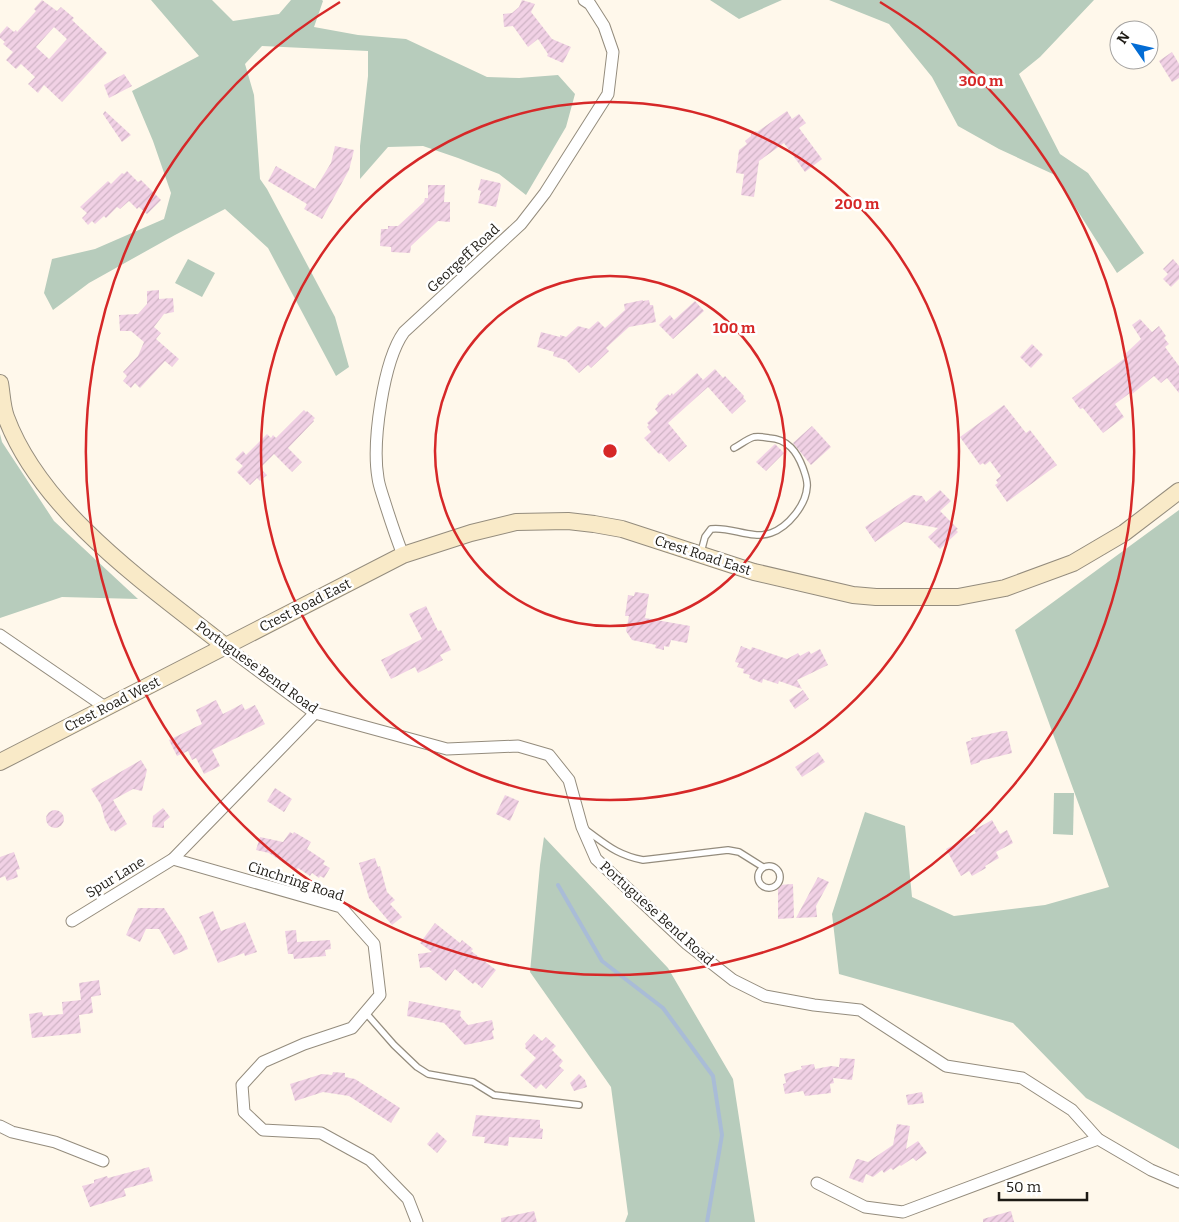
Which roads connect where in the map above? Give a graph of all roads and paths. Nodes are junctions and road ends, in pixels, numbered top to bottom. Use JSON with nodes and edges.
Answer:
{"nodes":[{"id":1,"x":584,"y":0,"type":"edge"},
{"id":2,"x":0,"y":383,"type":"edge"},
{"id":3,"x":734,"y":448,"type":"dead end"},
{"id":4,"x":1179,"y":491,"type":"edge"},
{"id":5,"x":700,"y":554,"type":"junction"},
{"id":6,"x":403,"y":555,"type":"junction"},
{"id":7,"x":0,"y":635,"type":"edge"},
{"id":8,"x":225,"y":646,"type":"junction"},
{"id":9,"x":105,"y":708,"type":"junction"},
{"id":10,"x":316,"y":713,"type":"junction"},
{"id":11,"x":0,"y":762,"type":"edge"},
{"id":12,"x":582,"y":827,"type":"junction"},
{"id":13,"x":173,"y":859,"type":"junction"},
{"id":14,"x":763,"y":868,"type":"dead end"},
{"id":15,"x":72,"y":921,"type":"dead end"},
{"id":16,"x":365,"y":1012,"type":"junction"},
{"id":17,"x":579,"y":1105,"type":"dead end"},
{"id":18,"x":0,"y":1126,"type":"edge"},
{"id":19,"x":1098,"y":1139,"type":"junction"},
{"id":20,"x":103,"y":1161,"type":"dead end"},
{"id":21,"x":1179,"y":1182,"type":"edge"},
{"id":22,"x":817,"y":1183,"type":"dead end"},
{"id":23,"x":417,"y":1222,"type":"edge"}],
"edges":[{"from":1,"to":6,"type":"street","name":"Georgeff Road"},
{"from":2,"to":8,"type":"street","name":"Portuguese Bend Road"},
{"from":3,"to":5,"type":"lane"},
{"from":4,"to":5,"type":"street","name":"Crest Road East"},
{"from":5,"to":6,"type":"street","name":"Crest Road East"},
{"from":6,"to":8,"type":"street","name":"Crest Road East"},
{"from":7,"to":9,"type":"street"},
{"from":8,"to":9,"type":"street","name":"Crest Road West"},
{"from":8,"to":10,"type":"street","name":"Portuguese Bend Road"},
{"from":9,"to":11,"type":"street","name":"Crest Road West"},
{"from":10,"to":12,"type":"street","name":"Portuguese Bend Road"},
{"from":10,"to":13,"type":"street"},
{"from":12,"to":14,"type":"lane"},
{"from":12,"to":19,"type":"street","name":"Portuguese Bend Road"},
{"from":13,"to":15,"type":"street","name":"Spur Lane"},
{"from":13,"to":16,"type":"street","name":"Cinchring Road"},
{"from":16,"to":17,"type":"lane"},
{"from":16,"to":23,"type":"street","name":"Cinchring Road"},
{"from":18,"to":20,"type":"street"},
{"from":19,"to":21,"type":"street","name":"Portuguese Bend Road"},
{"from":19,"to":22,"type":"street"}]}
